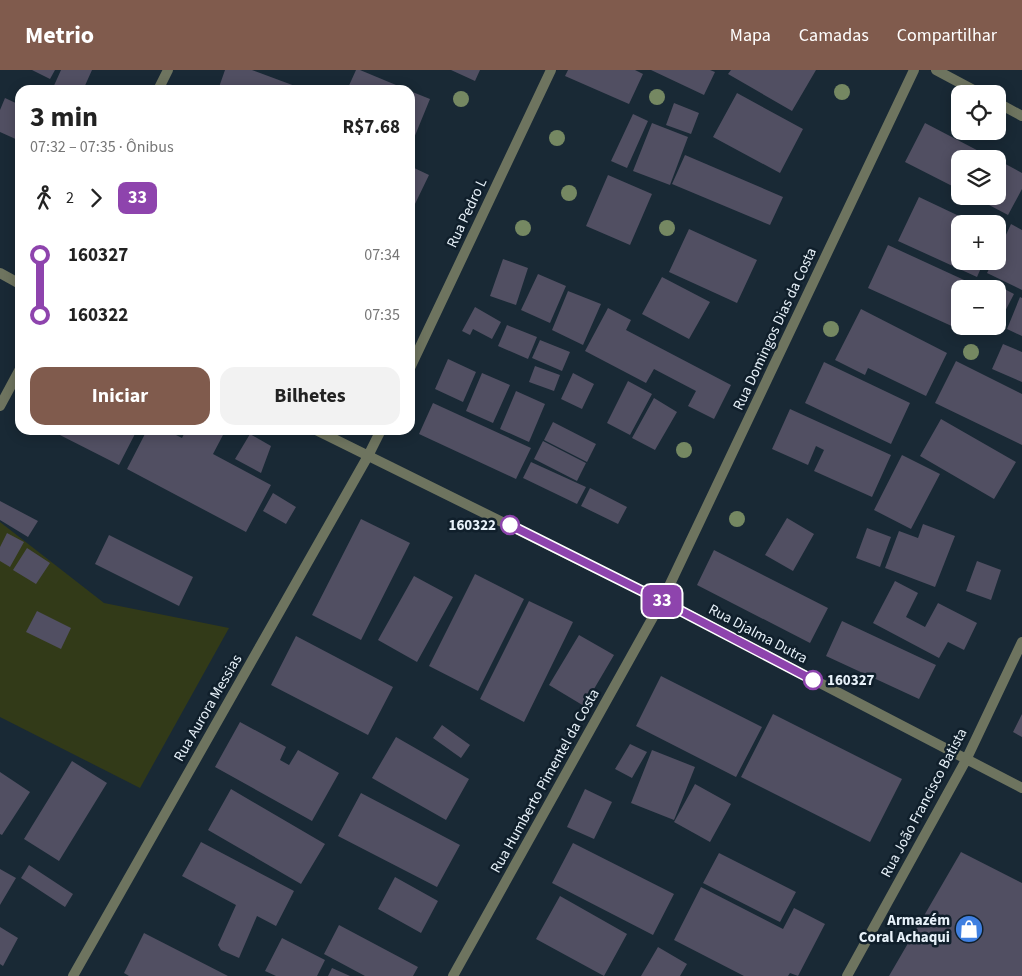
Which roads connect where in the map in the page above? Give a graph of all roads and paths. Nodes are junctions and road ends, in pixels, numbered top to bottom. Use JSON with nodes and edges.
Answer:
{"nodes":[{"id":1,"x":168,"y":70,"type":"edge"},
{"id":2,"x":551,"y":70,"type":"edge"},
{"id":3,"x":914,"y":70,"type":"edge"},
{"id":4,"x":936,"y":70,"type":"edge"},
{"id":5,"x":160,"y":85,"type":"edge"},
{"id":6,"x":964,"y":85,"type":"edge"},
{"id":7,"x":1006,"y":107,"type":"edge"},
{"id":8,"x":1022,"y":116,"type":"edge"},
{"id":9,"x":0,"y":273,"type":"edge"},
{"id":10,"x":15,"y":281,"type":"edge"},
{"id":11,"x":415,"y":357,"type":"edge"},
{"id":12,"x":15,"y":378,"type":"edge"},
{"id":13,"x":0,"y":406,"type":"edge"},
{"id":14,"x":326,"y":435,"type":"edge"},
{"id":15,"x":378,"y":435,"type":"edge"},
{"id":16,"x":368,"y":456,"type":"junction"},
{"id":17,"x":662,"y":601,"type":"junction"},
{"id":18,"x":1022,"y":642,"type":"edge"},
{"id":19,"x":966,"y":760,"type":"junction"},
{"id":20,"x":1022,"y":788,"type":"edge"},
{"id":21,"x":73,"y":976,"type":"edge"},
{"id":22,"x":453,"y":976,"type":"edge"},
{"id":23,"x":848,"y":976,"type":"edge"}],
"edges":[{"from":1,"to":5,"type":"street"},
{"from":2,"to":11,"type":"street","name":"Rua Pedro L"},
{"from":3,"to":17,"type":"street","name":"Rua Domingos Dias da Costa"},
{"from":4,"to":6,"type":"street"},
{"from":7,"to":8,"type":"street"},
{"from":9,"to":10,"type":"street"},
{"from":12,"to":13,"type":"street"},
{"from":14,"to":16,"type":"street","name":"Rua Djalma Dutra"},
{"from":15,"to":16,"type":"street"},
{"from":16,"to":17,"type":"street","name":"Rua Djalma Dutra"},
{"from":16,"to":21,"type":"street","name":"Rua Aurora Messias"},
{"from":17,"to":19,"type":"street","name":"Rua Djalma Dutra"},
{"from":17,"to":22,"type":"street","name":"Rua Humberto Pimentel da Costa"},
{"from":18,"to":19,"type":"street","name":"Rua João Francisco Batista"},
{"from":19,"to":20,"type":"street","name":"Rua Djalma Dutra"},
{"from":19,"to":23,"type":"street","name":"Rua João Francisco Batista"}]}
